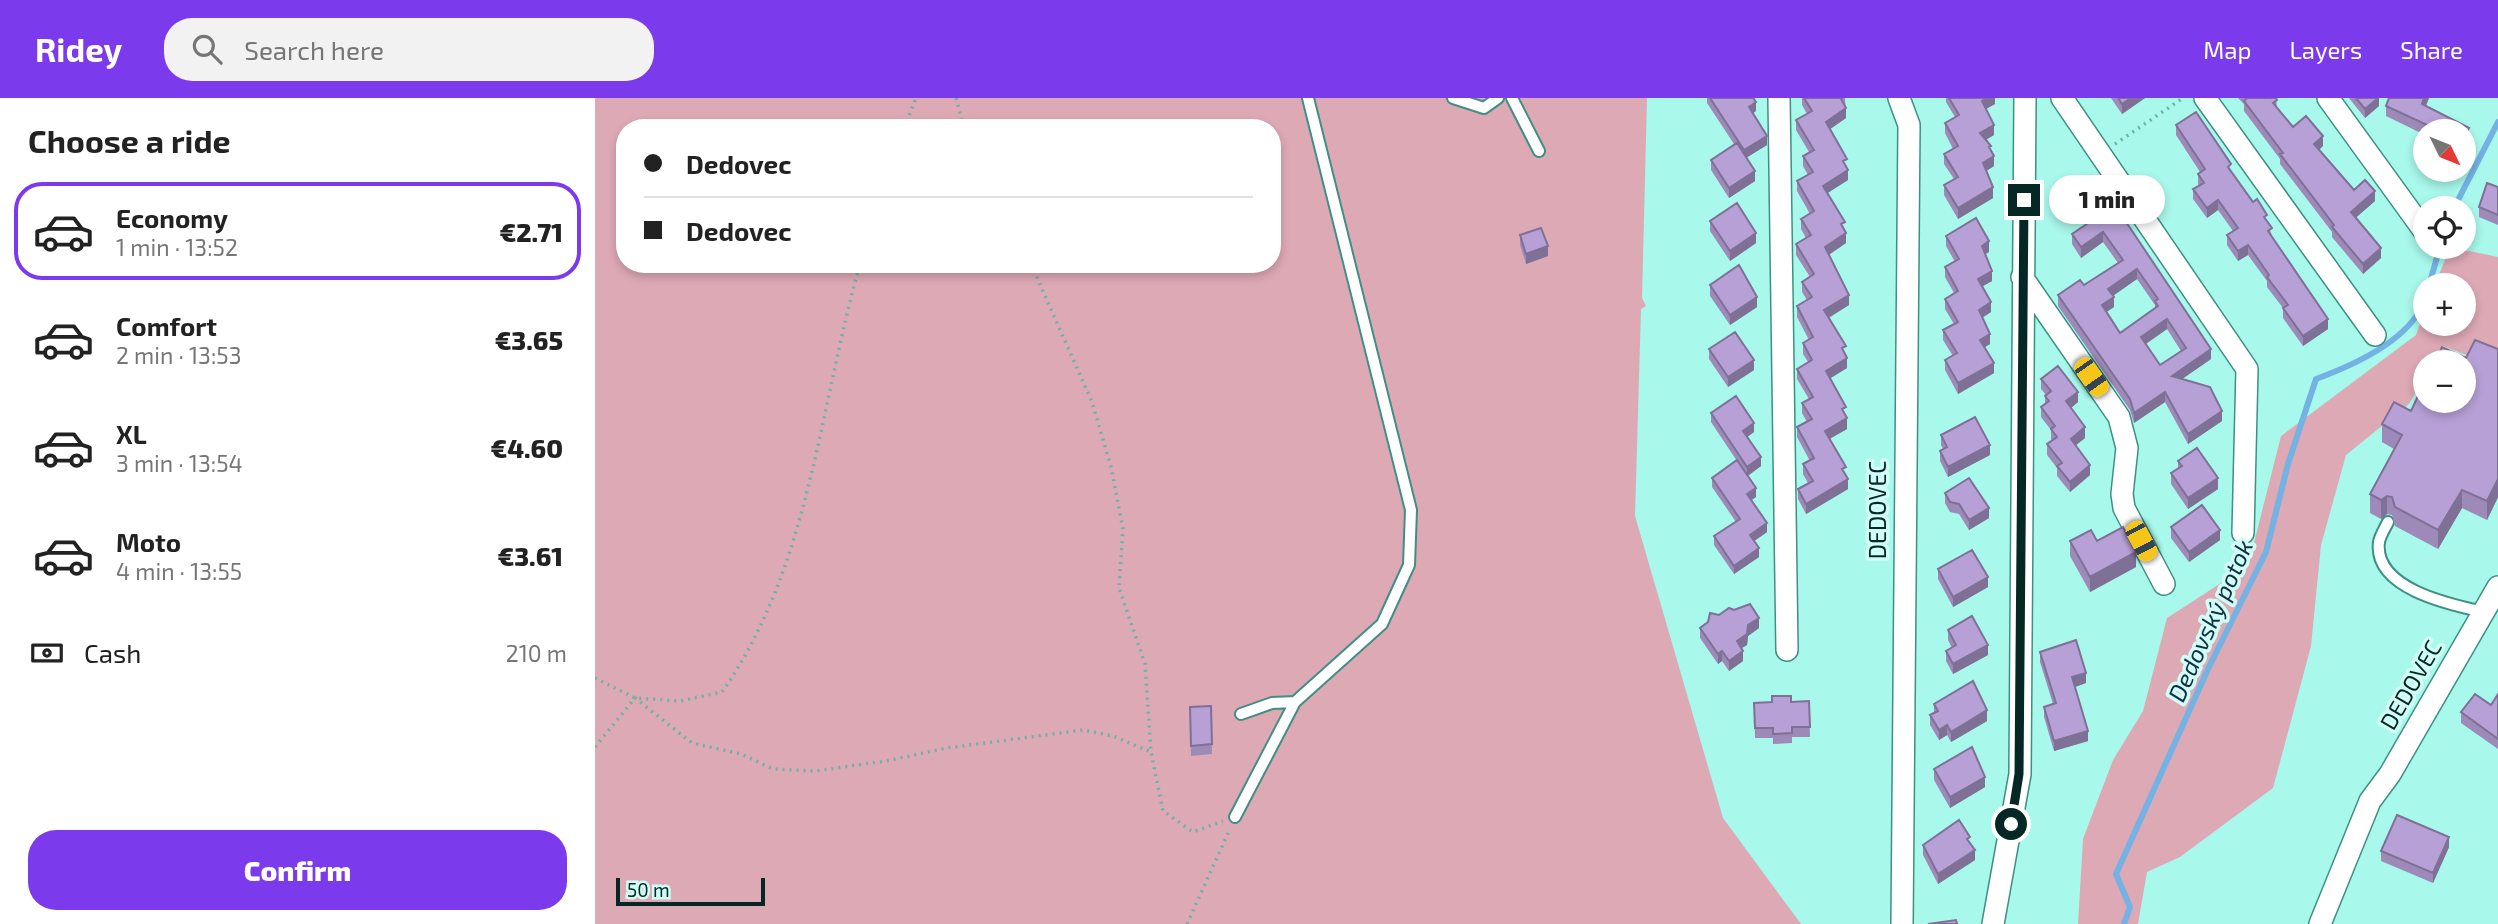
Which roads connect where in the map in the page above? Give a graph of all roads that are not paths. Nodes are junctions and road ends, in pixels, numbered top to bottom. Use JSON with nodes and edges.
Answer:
{"nodes":[{"id":1,"x":1308,"y":98,"type":"edge"},
{"id":2,"x":1453,"y":98,"type":"edge"},
{"id":3,"x":1498,"y":98,"type":"edge"},
{"id":4,"x":1512,"y":98,"type":"edge"},
{"id":5,"x":1779,"y":98,"type":"edge"},
{"id":6,"x":1899,"y":98,"type":"edge"},
{"id":7,"x":2025,"y":98,"type":"edge"},
{"id":8,"x":2062,"y":98,"type":"edge"},
{"id":9,"x":2205,"y":98,"type":"edge"},
{"id":10,"x":2328,"y":98,"type":"edge"},
{"id":11,"x":1539,"y":150,"type":"dead end"},
{"id":12,"x":2413,"y":215,"type":"edge"},
{"id":13,"x":2022,"y":277,"type":"junction"},
{"id":14,"x":2375,"y":335,"type":"dead end"},
{"id":15,"x":2388,"y":522,"type":"dead end"},
{"id":16,"x":2243,"y":533,"type":"dead end"},
{"id":17,"x":2164,"y":584,"type":"dead end"},
{"id":18,"x":2498,"y":587,"type":"edge"},
{"id":19,"x":2484,"y":612,"type":"junction"},
{"id":20,"x":1787,"y":650,"type":"dead end"},
{"id":21,"x":1295,"y":702,"type":"junction"},
{"id":22,"x":1241,"y":714,"type":"dead end"},
{"id":23,"x":1235,"y":817,"type":"road end"},
{"id":24,"x":1902,"y":924,"type":"edge"},
{"id":25,"x":1993,"y":924,"type":"edge"},
{"id":26,"x":2320,"y":924,"type":"edge"}],
"edges":[{"from":1,"to":21,"type":"lane"},
{"from":2,"to":3,"type":"lane"},
{"from":4,"to":11,"type":"lane"},
{"from":5,"to":20,"type":"street"},
{"from":6,"to":24,"type":"street","name":"DEDOVEC"},
{"from":7,"to":13,"type":"street"},
{"from":8,"to":16,"type":"street"},
{"from":9,"to":14,"type":"street"},
{"from":10,"to":12,"type":"street"},
{"from":13,"to":17,"type":"street"},
{"from":13,"to":25,"type":"street"},
{"from":15,"to":19,"type":"lane"},
{"from":18,"to":19,"type":"street","name":"DEDOVEC"},
{"from":19,"to":26,"type":"street","name":"DEDOVEC"},
{"from":21,"to":22,"type":"lane"},
{"from":21,"to":23,"type":"lane"}]}
